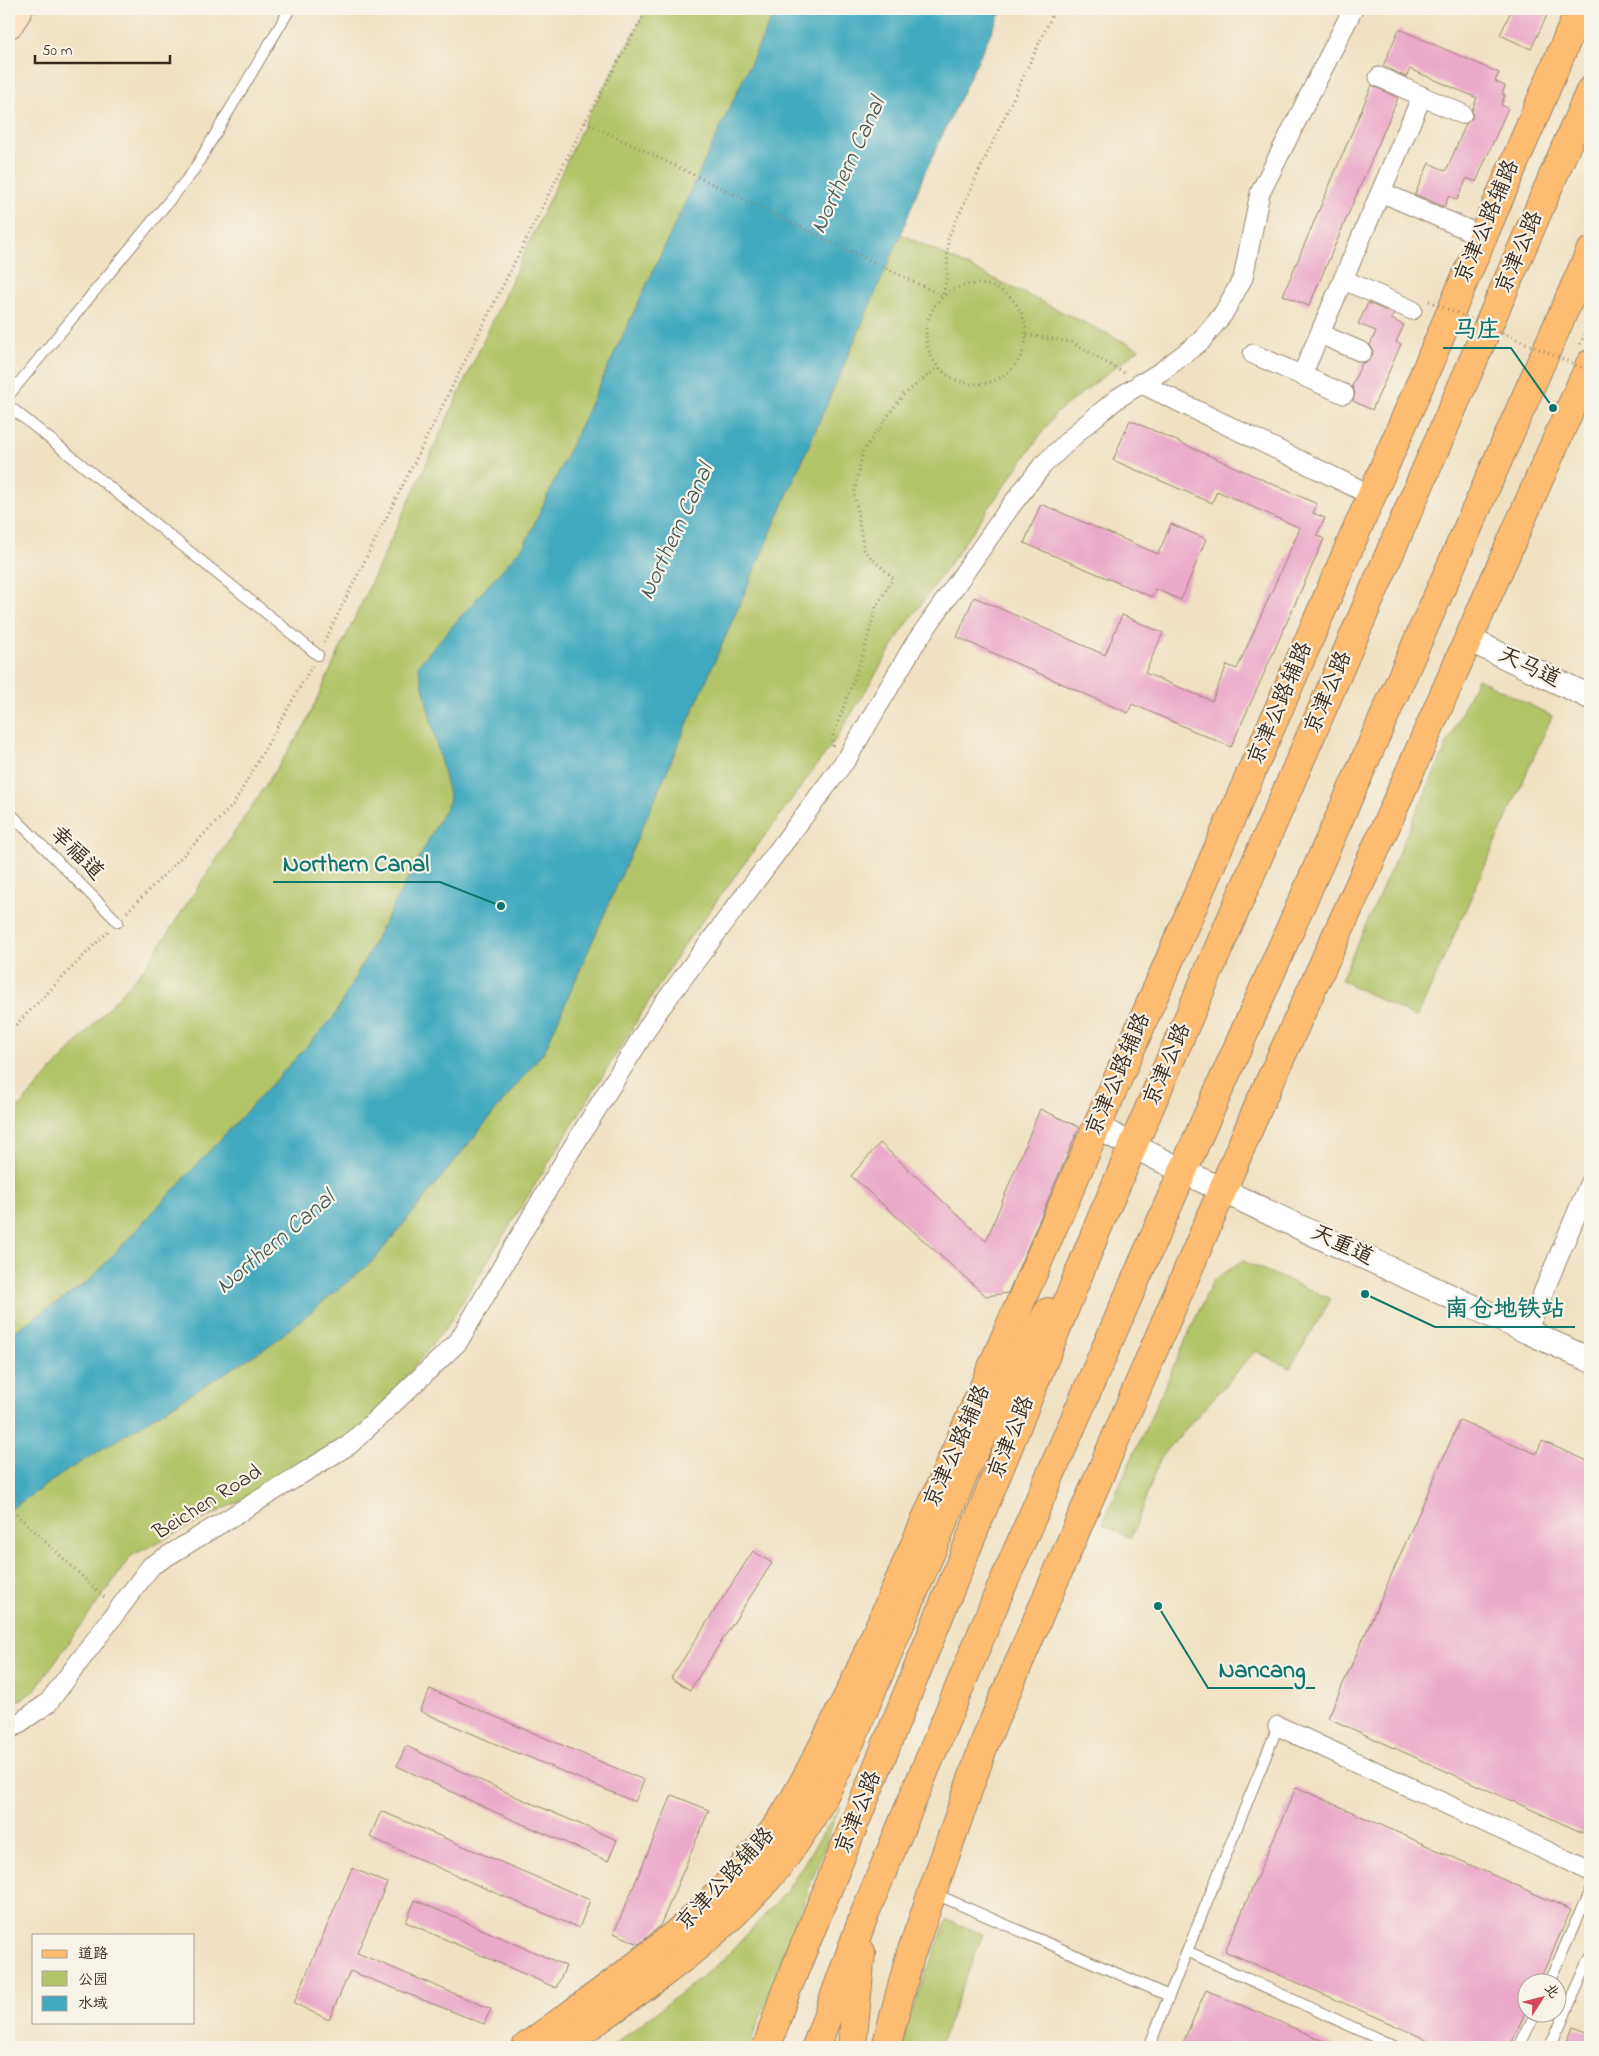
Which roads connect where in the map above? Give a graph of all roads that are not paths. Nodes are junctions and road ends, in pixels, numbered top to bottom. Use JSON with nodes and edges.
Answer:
{"nodes":[{"id":1,"x":13,"y":9,"type":"edge"},
{"id":2,"x":19,"y":9,"type":"edge"},
{"id":3,"x":290,"y":9,"type":"edge"},
{"id":4,"x":1353,"y":9,"type":"edge"},
{"id":5,"x":1580,"y":9,"type":"edge"},
{"id":6,"x":9,"y":15,"type":"edge"},
{"id":7,"x":9,"y":24,"type":"edge"},
{"id":8,"x":1379,"y":77,"type":"dead end"},
{"id":9,"x":1590,"y":91,"type":"edge"},
{"id":10,"x":1422,"y":96,"type":"junction"},
{"id":11,"x":1462,"y":114,"type":"dead end"},
{"id":12,"x":1381,"y":192,"type":"junction"},
{"id":13,"x":1482,"y":236,"type":"junction"},
{"id":14,"x":1590,"y":252,"type":"edge"},
{"id":15,"x":1344,"y":280,"type":"junction"},
{"id":16,"x":1412,"y":310,"type":"dead end"},
{"id":17,"x":1320,"y":334,"type":"junction"},
{"id":18,"x":1362,"y":352,"type":"dead end"},
{"id":19,"x":1253,"y":354,"type":"dead end"},
{"id":20,"x":1590,"y":364,"type":"edge"},
{"id":21,"x":1302,"y":376,"type":"junction"},
{"id":22,"x":1140,"y":383,"type":"junction"},
{"id":23,"x":1344,"y":394,"type":"dead end"},
{"id":24,"x":9,"y":395,"type":"edge"},
{"id":25,"x":9,"y":406,"type":"edge"},
{"id":26,"x":1371,"y":495,"type":"junction"},
{"id":27,"x":1468,"y":639,"type":"junction"},
{"id":28,"x":318,"y":655,"type":"road end"},
{"id":29,"x":1590,"y":697,"type":"edge"},
{"id":30,"x":9,"y":812,"type":"edge"},
{"id":31,"x":118,"y":922,"type":"road end"},
{"id":32,"x":1097,"y":1127,"type":"junction"},
{"id":33,"x":1133,"y":1146,"type":"junction"},
{"id":34,"x":1183,"y":1171,"type":"junction"},
{"id":35,"x":1590,"y":1182,"type":"edge"},
{"id":36,"x":1223,"y":1189,"type":"junction"},
{"id":37,"x":1100,"y":1222,"type":"junction"},
{"id":38,"x":1527,"y":1330,"type":"junction"},
{"id":39,"x":1590,"y":1360,"type":"edge"},
{"id":40,"x":1278,"y":1726,"type":"joint"},
{"id":41,"x":9,"y":1730,"type":"edge"},
{"id":42,"x":1590,"y":1871,"type":"edge"},
{"id":43,"x":1590,"y":1890,"type":"edge"},
{"id":44,"x":933,"y":1893,"type":"junction"},
{"id":45,"x":865,"y":1913,"type":"junction"},
{"id":46,"x":1187,"y":1951,"type":"junction"},
{"id":47,"x":1590,"y":1958,"type":"edge"},
{"id":48,"x":1552,"y":1974,"type":"edge"},
{"id":49,"x":1169,"y":1996,"type":"junction"},
{"id":50,"x":1530,"y":2024,"type":"edge"},
{"id":51,"x":526,"y":2047,"type":"edge"},
{"id":52,"x":560,"y":2047,"type":"edge"},
{"id":53,"x":767,"y":2047,"type":"edge"},
{"id":54,"x":816,"y":2047,"type":"edge"},
{"id":55,"x":852,"y":2047,"type":"edge"},
{"id":56,"x":886,"y":2047,"type":"edge"},
{"id":57,"x":1149,"y":2047,"type":"edge"},
{"id":58,"x":1396,"y":2047,"type":"edge"},
{"id":59,"x":1520,"y":2047,"type":"edge"},
{"id":60,"x":1550,"y":2047,"type":"edge"}],
"edges":[{"from":1,"to":6,"type":"main road"},
{"from":2,"to":7,"type":"main road"},
{"from":3,"to":24,"type":"lane"},
{"from":4,"to":22,"type":"street","name":"Beichen Road"},
{"from":5,"to":13,"type":"main road","name":"京津公路辅路"},
{"from":8,"to":10,"type":"street"},
{"from":9,"to":33,"type":"main road","name":"京津公路"},
{"from":10,"to":11,"type":"street"},
{"from":10,"to":12,"type":"street"},
{"from":12,"to":13,"type":"street"},
{"from":12,"to":15,"type":"street"},
{"from":13,"to":26,"type":"main road","name":"京津公路辅路"},
{"from":14,"to":34,"type":"main road","name":"京津公路"},
{"from":15,"to":16,"type":"street"},
{"from":15,"to":17,"type":"street"},
{"from":17,"to":18,"type":"street"},
{"from":17,"to":21,"type":"street"},
{"from":19,"to":21,"type":"street"},
{"from":20,"to":27,"type":"main road"},
{"from":21,"to":23,"type":"street"},
{"from":22,"to":26,"type":"street"},
{"from":22,"to":41,"type":"street","name":"Beichen Road"},
{"from":25,"to":28,"type":"lane"},
{"from":26,"to":32,"type":"main road","name":"京津公路辅路"},
{"from":27,"to":29,"type":"street","name":"天马道"},
{"from":27,"to":36,"type":"main road"},
{"from":30,"to":31,"type":"lane","name":"幸福道"},
{"from":32,"to":33,"type":"street","name":"天重道"},
{"from":32,"to":51,"type":"main road","name":"京津公路辅路"},
{"from":33,"to":34,"type":"street","name":"天重道"},
{"from":33,"to":37,"type":"main road","name":"京津公路"},
{"from":34,"to":36,"type":"street","name":"天重道"},
{"from":34,"to":45,"type":"main road","name":"京津公路"},
{"from":35,"to":38,"type":"street"},
{"from":36,"to":38,"type":"street","name":"天重道"},
{"from":36,"to":44,"type":"main road"},
{"from":37,"to":52,"type":"main road"},
{"from":37,"to":53,"type":"main road","name":"京津公路"},
{"from":38,"to":39,"type":"street","name":"天重道"},
{"from":40,"to":42,"type":"street"},
{"from":40,"to":46,"type":"lane"},
{"from":43,"to":48,"type":"lane"},
{"from":44,"to":49,"type":"lane"},
{"from":44,"to":56,"type":"main road"},
{"from":45,"to":54,"type":"main road","name":"京津公路"},
{"from":45,"to":55,"type":"main road"},
{"from":46,"to":49,"type":"lane"},
{"from":46,"to":58,"type":"lane"},
{"from":47,"to":60,"type":"lane"},
{"from":49,"to":57,"type":"lane"},
{"from":50,"to":59,"type":"lane"}]}
